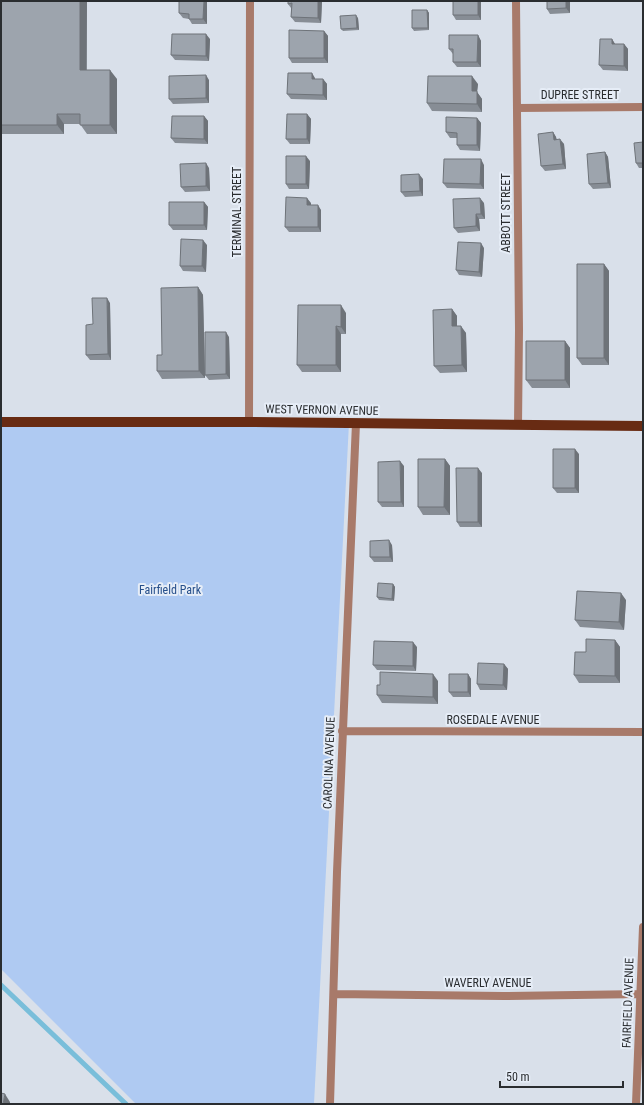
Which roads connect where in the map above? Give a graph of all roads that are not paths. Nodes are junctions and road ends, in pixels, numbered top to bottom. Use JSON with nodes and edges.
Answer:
{"nodes":[{"id":1,"x":250,"y":1,"type":"edge"},
{"id":2,"x":516,"y":1,"type":"edge"},
{"id":3,"x":643,"y":107,"type":"edge"},
{"id":4,"x":517,"y":108,"type":"junction"},
{"id":5,"x":1,"y":422,"type":"edge"},
{"id":6,"x":249,"y":422,"type":"junction"},
{"id":7,"x":356,"y":423,"type":"junction"},
{"id":8,"x":518,"y":425,"type":"junction"},
{"id":9,"x":643,"y":426,"type":"edge"},
{"id":10,"x":342,"y":731,"type":"junction"},
{"id":11,"x":643,"y":732,"type":"edge"},
{"id":12,"x":643,"y":927,"type":"edge"},
{"id":13,"x":334,"y":994,"type":"junction"},
{"id":14,"x":641,"y":995,"type":"edge"},
{"id":15,"x":330,"y":1104,"type":"edge"},
{"id":16,"x":636,"y":1104,"type":"edge"}],
"edges":[{"from":1,"to":6,"type":"street","name":"TERMINAL STREET"},
{"from":2,"to":4,"type":"street","name":"ABBOTT STREET"},
{"from":3,"to":4,"type":"street","name":"DUPREE STREET"},
{"from":4,"to":8,"type":"street","name":"ABBOTT STREET"},
{"from":5,"to":6,"type":"main road","name":"WEST VERNON AVENUE"},
{"from":6,"to":7,"type":"main road","name":"WEST VERNON AVENUE"},
{"from":7,"to":8,"type":"main road","name":"WEST VERNON AVENUE"},
{"from":7,"to":10,"type":"street","name":"CAROLINA AVENUE"},
{"from":8,"to":9,"type":"main road","name":"WEST VERNON AVENUE"},
{"from":10,"to":11,"type":"street","name":"ROSEDALE AVENUE"},
{"from":10,"to":13,"type":"street","name":"CAROLINA AVENUE"},
{"from":12,"to":14,"type":"street","name":"FAIRFIELD AVENUE"},
{"from":13,"to":14,"type":"street","name":"WAVERLY AVENUE"},
{"from":13,"to":15,"type":"street","name":"CAROLINA AVENUE"},
{"from":14,"to":16,"type":"street","name":"FAIRFIELD AVENUE"}]}
